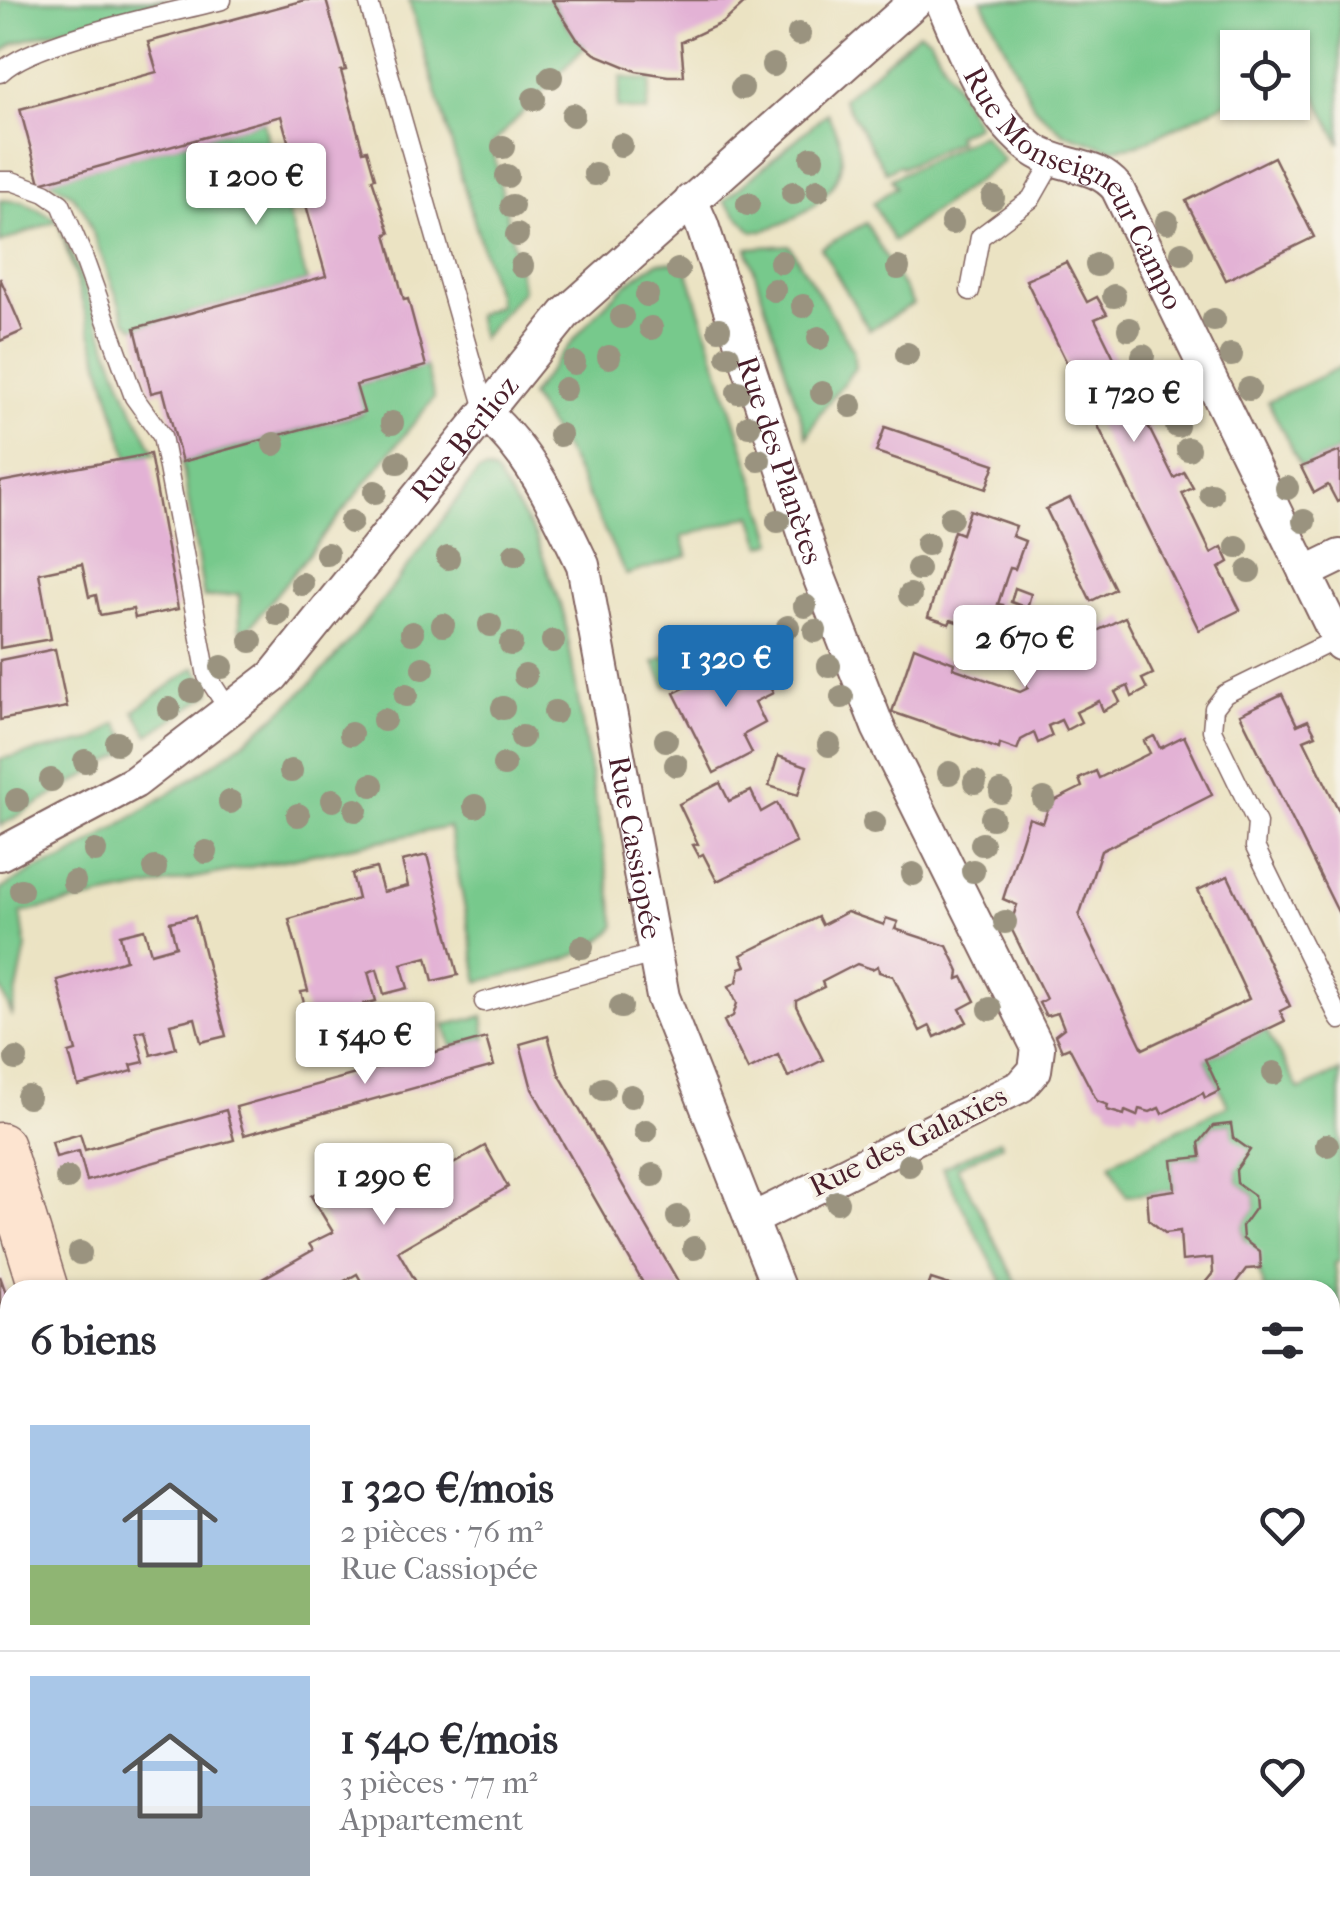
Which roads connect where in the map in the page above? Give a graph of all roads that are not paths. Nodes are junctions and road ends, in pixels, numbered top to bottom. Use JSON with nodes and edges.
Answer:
{"nodes":[{"id":1,"x":222,"y":0,"type":"edge"},
{"id":2,"x":917,"y":0,"type":"edge"},
{"id":3,"x":941,"y":0,"type":"edge"},
{"id":4,"x":368,"y":1,"type":"edge"},
{"id":5,"x":0,"y":72,"type":"edge"},
{"id":6,"x":1055,"y":158,"type":"junction"},
{"id":7,"x":0,"y":181,"type":"edge"},
{"id":8,"x":691,"y":200,"type":"junction"},
{"id":9,"x":970,"y":291,"type":"dead end"},
{"id":10,"x":486,"y":414,"type":"junction"},
{"id":11,"x":1340,"y":556,"type":"edge"},
{"id":12,"x":1305,"y":574,"type":"junction"},
{"id":13,"x":1339,"y":642,"type":"edge"},
{"id":14,"x":229,"y":710,"type":"junction"},
{"id":15,"x":928,"y":828,"type":"joint"},
{"id":16,"x":0,"y":854,"type":"edge"},
{"id":17,"x":653,"y":954,"type":"junction"},
{"id":18,"x":484,"y":1002,"type":"dead end"},
{"id":19,"x":1340,"y":1020,"type":"edge"},
{"id":20,"x":0,"y":1147,"type":"edge"},
{"id":21,"x":751,"y":1220,"type":"junction"},
{"id":22,"x":41,"y":1280,"type":"edge"},
{"id":23,"x":775,"y":1280,"type":"edge"}],
"edges":[{"from":1,"to":5,"type":"lane"},
{"from":2,"to":8,"type":"street","name":"Rue Berlioz"},
{"from":3,"to":6,"type":"street","name":"Rue Monseigneur Campo"},
{"from":4,"to":10,"type":"lane"},
{"from":6,"to":9,"type":"lane"},
{"from":6,"to":12,"type":"street","name":"Rue Monseigneur Campo"},
{"from":7,"to":14,"type":"lane"},
{"from":8,"to":10,"type":"street","name":"Rue Berlioz"},
{"from":8,"to":15,"type":"street","name":"Rue des Planètes"},
{"from":10,"to":14,"type":"street","name":"Rue Berlioz"},
{"from":10,"to":17,"type":"street","name":"Rue Cassiopée"},
{"from":11,"to":12,"type":"street"},
{"from":12,"to":13,"type":"street","name":"Rue Monseigneur Campo"},
{"from":13,"to":19,"type":"lane"},
{"from":14,"to":16,"type":"street","name":"Rue Berlioz"},
{"from":15,"to":21,"type":"street","name":"Rue des Galaxies"},
{"from":17,"to":18,"type":"lane"},
{"from":17,"to":21,"type":"street","name":"Rue Cassiopée"},
{"from":20,"to":22,"type":"main road"},
{"from":21,"to":23,"type":"street","name":"Rue Cassiopée"}]}
